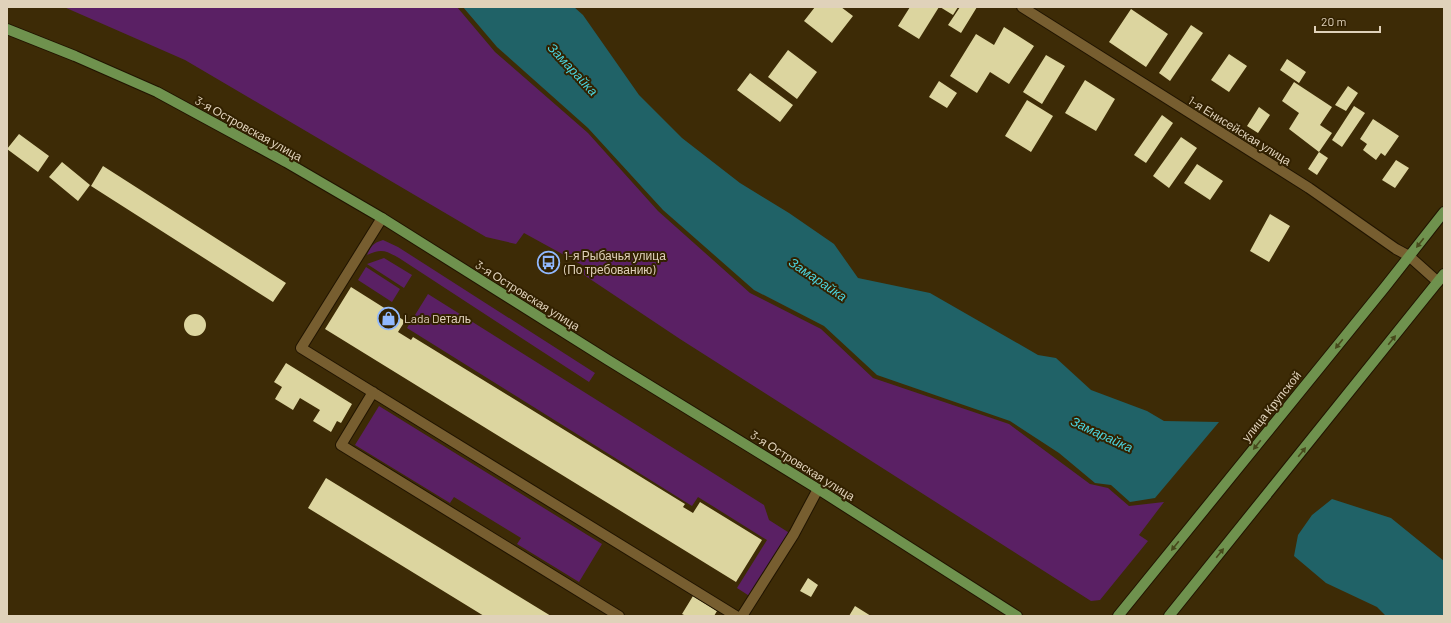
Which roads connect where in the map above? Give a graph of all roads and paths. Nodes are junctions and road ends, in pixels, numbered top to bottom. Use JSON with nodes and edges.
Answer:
{"nodes":[{"id":1,"x":1022,"y":7,"type":"edge"},
{"id":2,"x":7,"y":29,"type":"edge"},
{"id":3,"x":1444,"y":212,"type":"edge"},
{"id":4,"x":382,"y":218,"type":"junction"},
{"id":5,"x":1409,"y":256,"type":"junction"},
{"id":6,"x":1441,"y":278,"type":"edge"},
{"id":7,"x":373,"y":392,"type":"junction"},
{"id":8,"x":818,"y":489,"type":"junction"},
{"id":9,"x":619,"y":616,"type":"edge"},
{"id":10,"x":736,"y":616,"type":"edge"},
{"id":11,"x":742,"y":616,"type":"edge"},
{"id":12,"x":1017,"y":616,"type":"edge"},
{"id":13,"x":1118,"y":616,"type":"edge"},
{"id":14,"x":1169,"y":616,"type":"edge"}],
"edges":[{"from":1,"to":5,"type":"street","name":"1-я Енисейская улица"},
{"from":2,"to":4,"type":"main road","name":"3-я Островская улица"},
{"from":3,"to":5,"type":"main road","name":"улица Крупской","one_way":true},
{"from":4,"to":7,"type":"street"},
{"from":4,"to":8,"type":"main road","name":"3-я Островская улица"},
{"from":5,"to":6,"type":"street","name":"1-я Енисейская улица"},
{"from":5,"to":13,"type":"main road","name":"улица Крупской","one_way":true},
{"from":14,"to":6,"type":"main road","one_way":true},
{"from":7,"to":9,"type":"street"},
{"from":7,"to":10,"type":"street"},
{"from":8,"to":11,"type":"street"},
{"from":8,"to":12,"type":"main road","name":"3-я Островская улица"}]}
